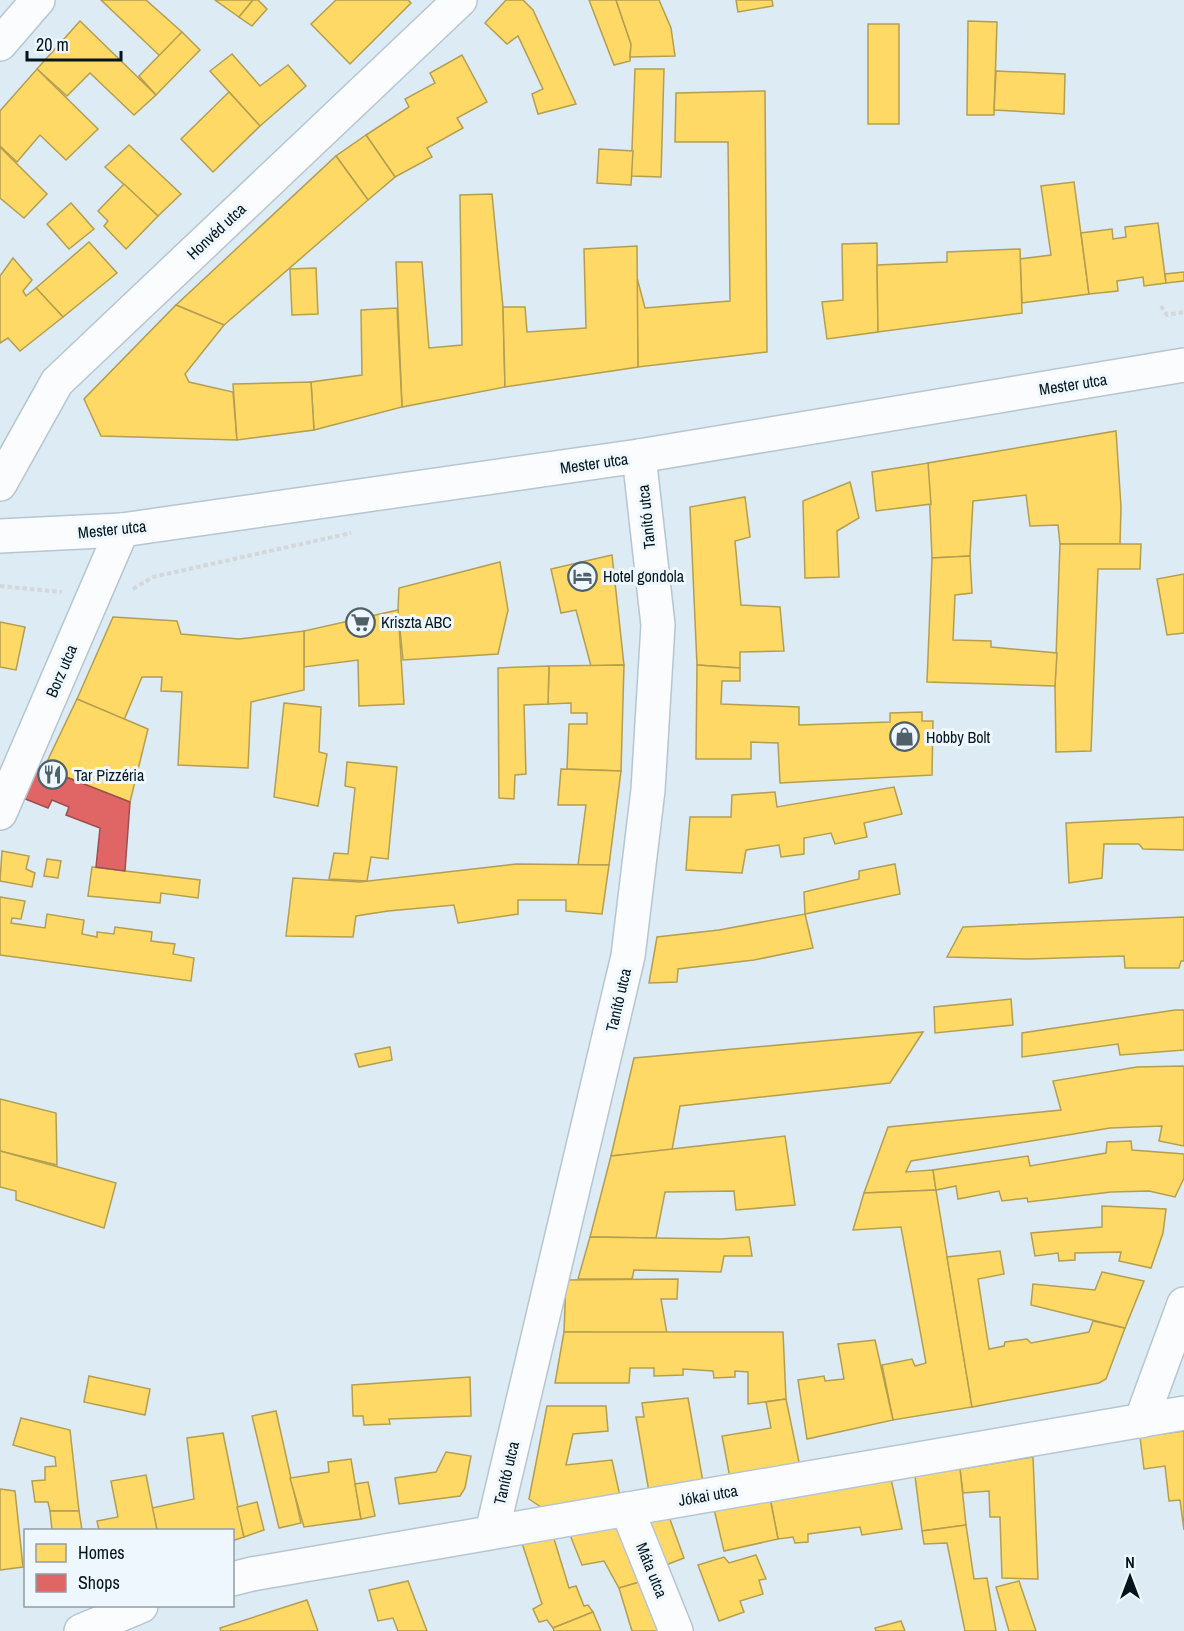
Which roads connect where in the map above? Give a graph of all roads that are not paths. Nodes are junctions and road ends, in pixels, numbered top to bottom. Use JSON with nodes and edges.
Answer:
{"nodes":[{"id":1,"x":38,"y":0,"type":"edge"},
{"id":2,"x":460,"y":0,"type":"edge"},
{"id":3,"x":0,"y":44,"type":"edge"},
{"id":4,"x":1184,"y":365,"type":"edge"},
{"id":5,"x":639,"y":456,"type":"junction"},
{"id":6,"x":0,"y":484,"type":"edge"},
{"id":7,"x":122,"y":530,"type":"junction"},
{"id":8,"x":0,"y":536,"type":"edge"},
{"id":9,"x":0,"y":813,"type":"edge"},
{"id":10,"x":1184,"y":1304,"type":"edge"},
{"id":11,"x":1184,"y":1413,"type":"edge"},
{"id":12,"x":1141,"y":1422,"type":"junction"},
{"id":13,"x":627,"y":1509,"type":"junction"},
{"id":14,"x":492,"y":1532,"type":"junction"},
{"id":15,"x":234,"y":1579,"type":"edge"},
{"id":16,"x":136,"y":1607,"type":"edge"},
{"id":17,"x":81,"y":1631,"type":"edge"},
{"id":18,"x":676,"y":1631,"type":"edge"}],
"edges":[{"from":1,"to":3,"type":"street"},
{"from":2,"to":6,"type":"street","name":"Honvéd utca"},
{"from":4,"to":5,"type":"street","name":"Mester utca"},
{"from":5,"to":7,"type":"street","name":"Mester utca"},
{"from":5,"to":14,"type":"street","name":"Tanító utca"},
{"from":7,"to":8,"type":"street","name":"Mester utca"},
{"from":7,"to":9,"type":"street","name":"Borz utca"},
{"from":10,"to":12,"type":"street"},
{"from":11,"to":12,"type":"street","name":"Jókai utca"},
{"from":12,"to":13,"type":"street","name":"Jókai utca"},
{"from":13,"to":14,"type":"street","name":"Jókai utca"},
{"from":13,"to":18,"type":"street","name":"Máta utca"},
{"from":14,"to":15,"type":"street","name":"Jókai utca"},
{"from":16,"to":17,"type":"street"}]}
